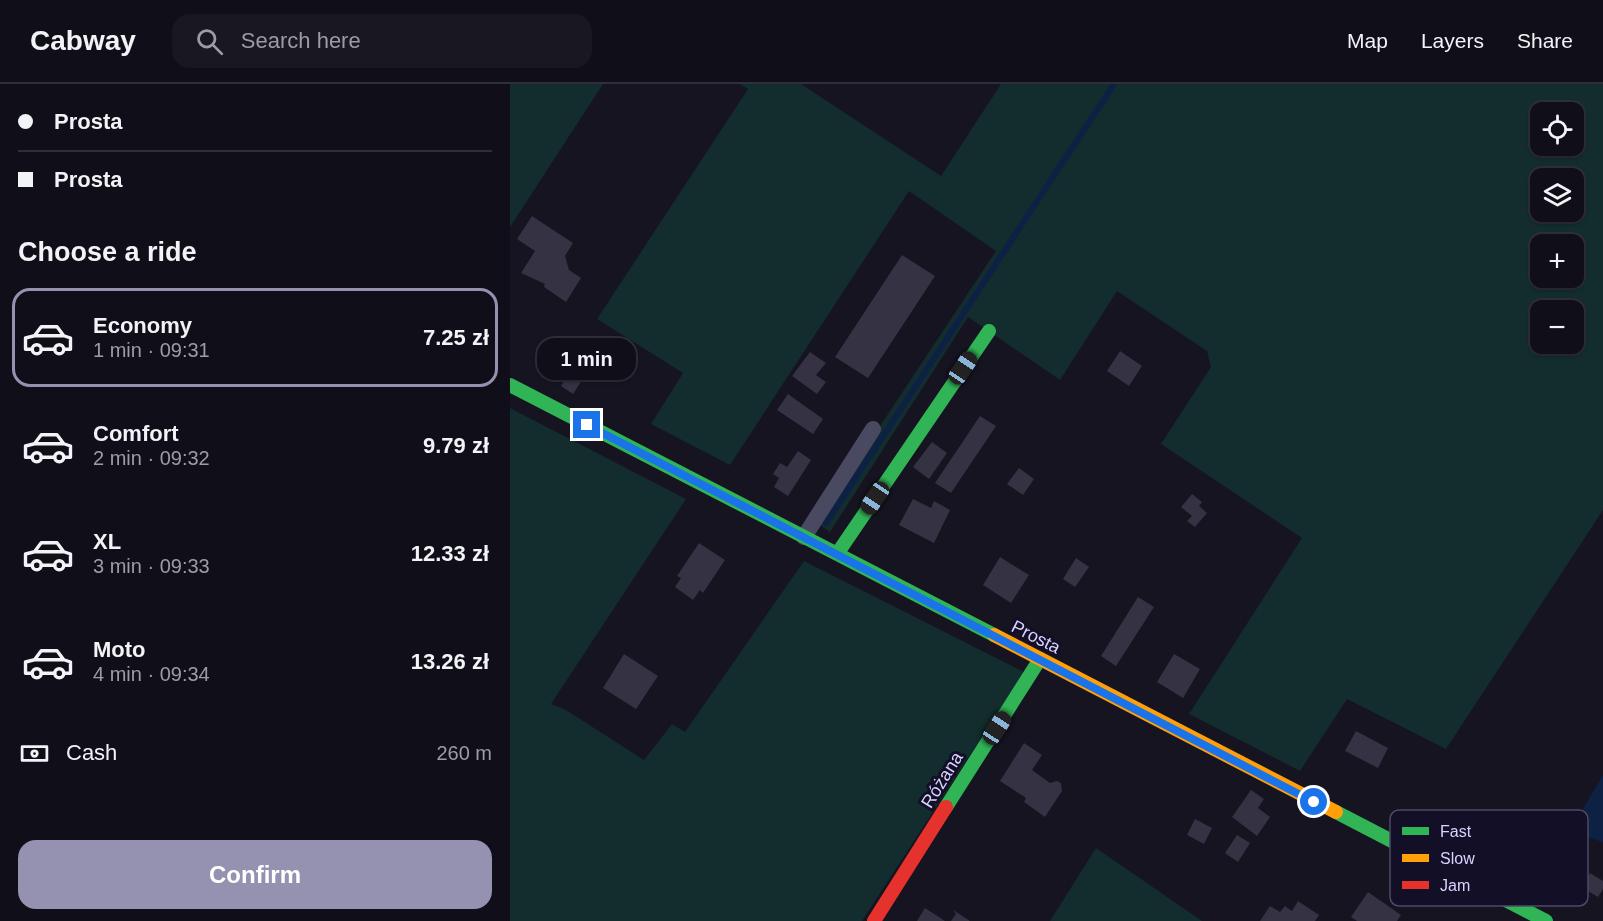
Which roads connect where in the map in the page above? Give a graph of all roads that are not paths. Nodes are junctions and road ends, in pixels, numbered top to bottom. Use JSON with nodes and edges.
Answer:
{"nodes":[{"id":1,"x":989,"y":331,"type":"dead end"},
{"id":2,"x":510,"y":385,"type":"edge"},
{"id":3,"x":873,"y":429,"type":"dead end"},
{"id":4,"x":804,"y":537,"type":"junction"},
{"id":5,"x":837,"y":554,"type":"junction"},
{"id":6,"x":1040,"y":659,"type":"junction"},
{"id":7,"x":1390,"y":840,"type":"edge"},
{"id":8,"x":1517,"y":906,"type":"edge"},
{"id":9,"x":874,"y":921,"type":"edge"},
{"id":10,"x":1546,"y":921,"type":"edge"}],
"edges":[{"from":1,"to":5,"type":"street"},
{"from":2,"to":4,"type":"street","name":"Prosta"},
{"from":3,"to":4,"type":"street"},
{"from":4,"to":5,"type":"street","name":"Prosta"},
{"from":5,"to":6,"type":"street","name":"Prosta"},
{"from":6,"to":7,"type":"street","name":"Prosta"},
{"from":6,"to":9,"type":"street","name":"Różana"},
{"from":8,"to":10,"type":"street","name":"Prosta"}]}
